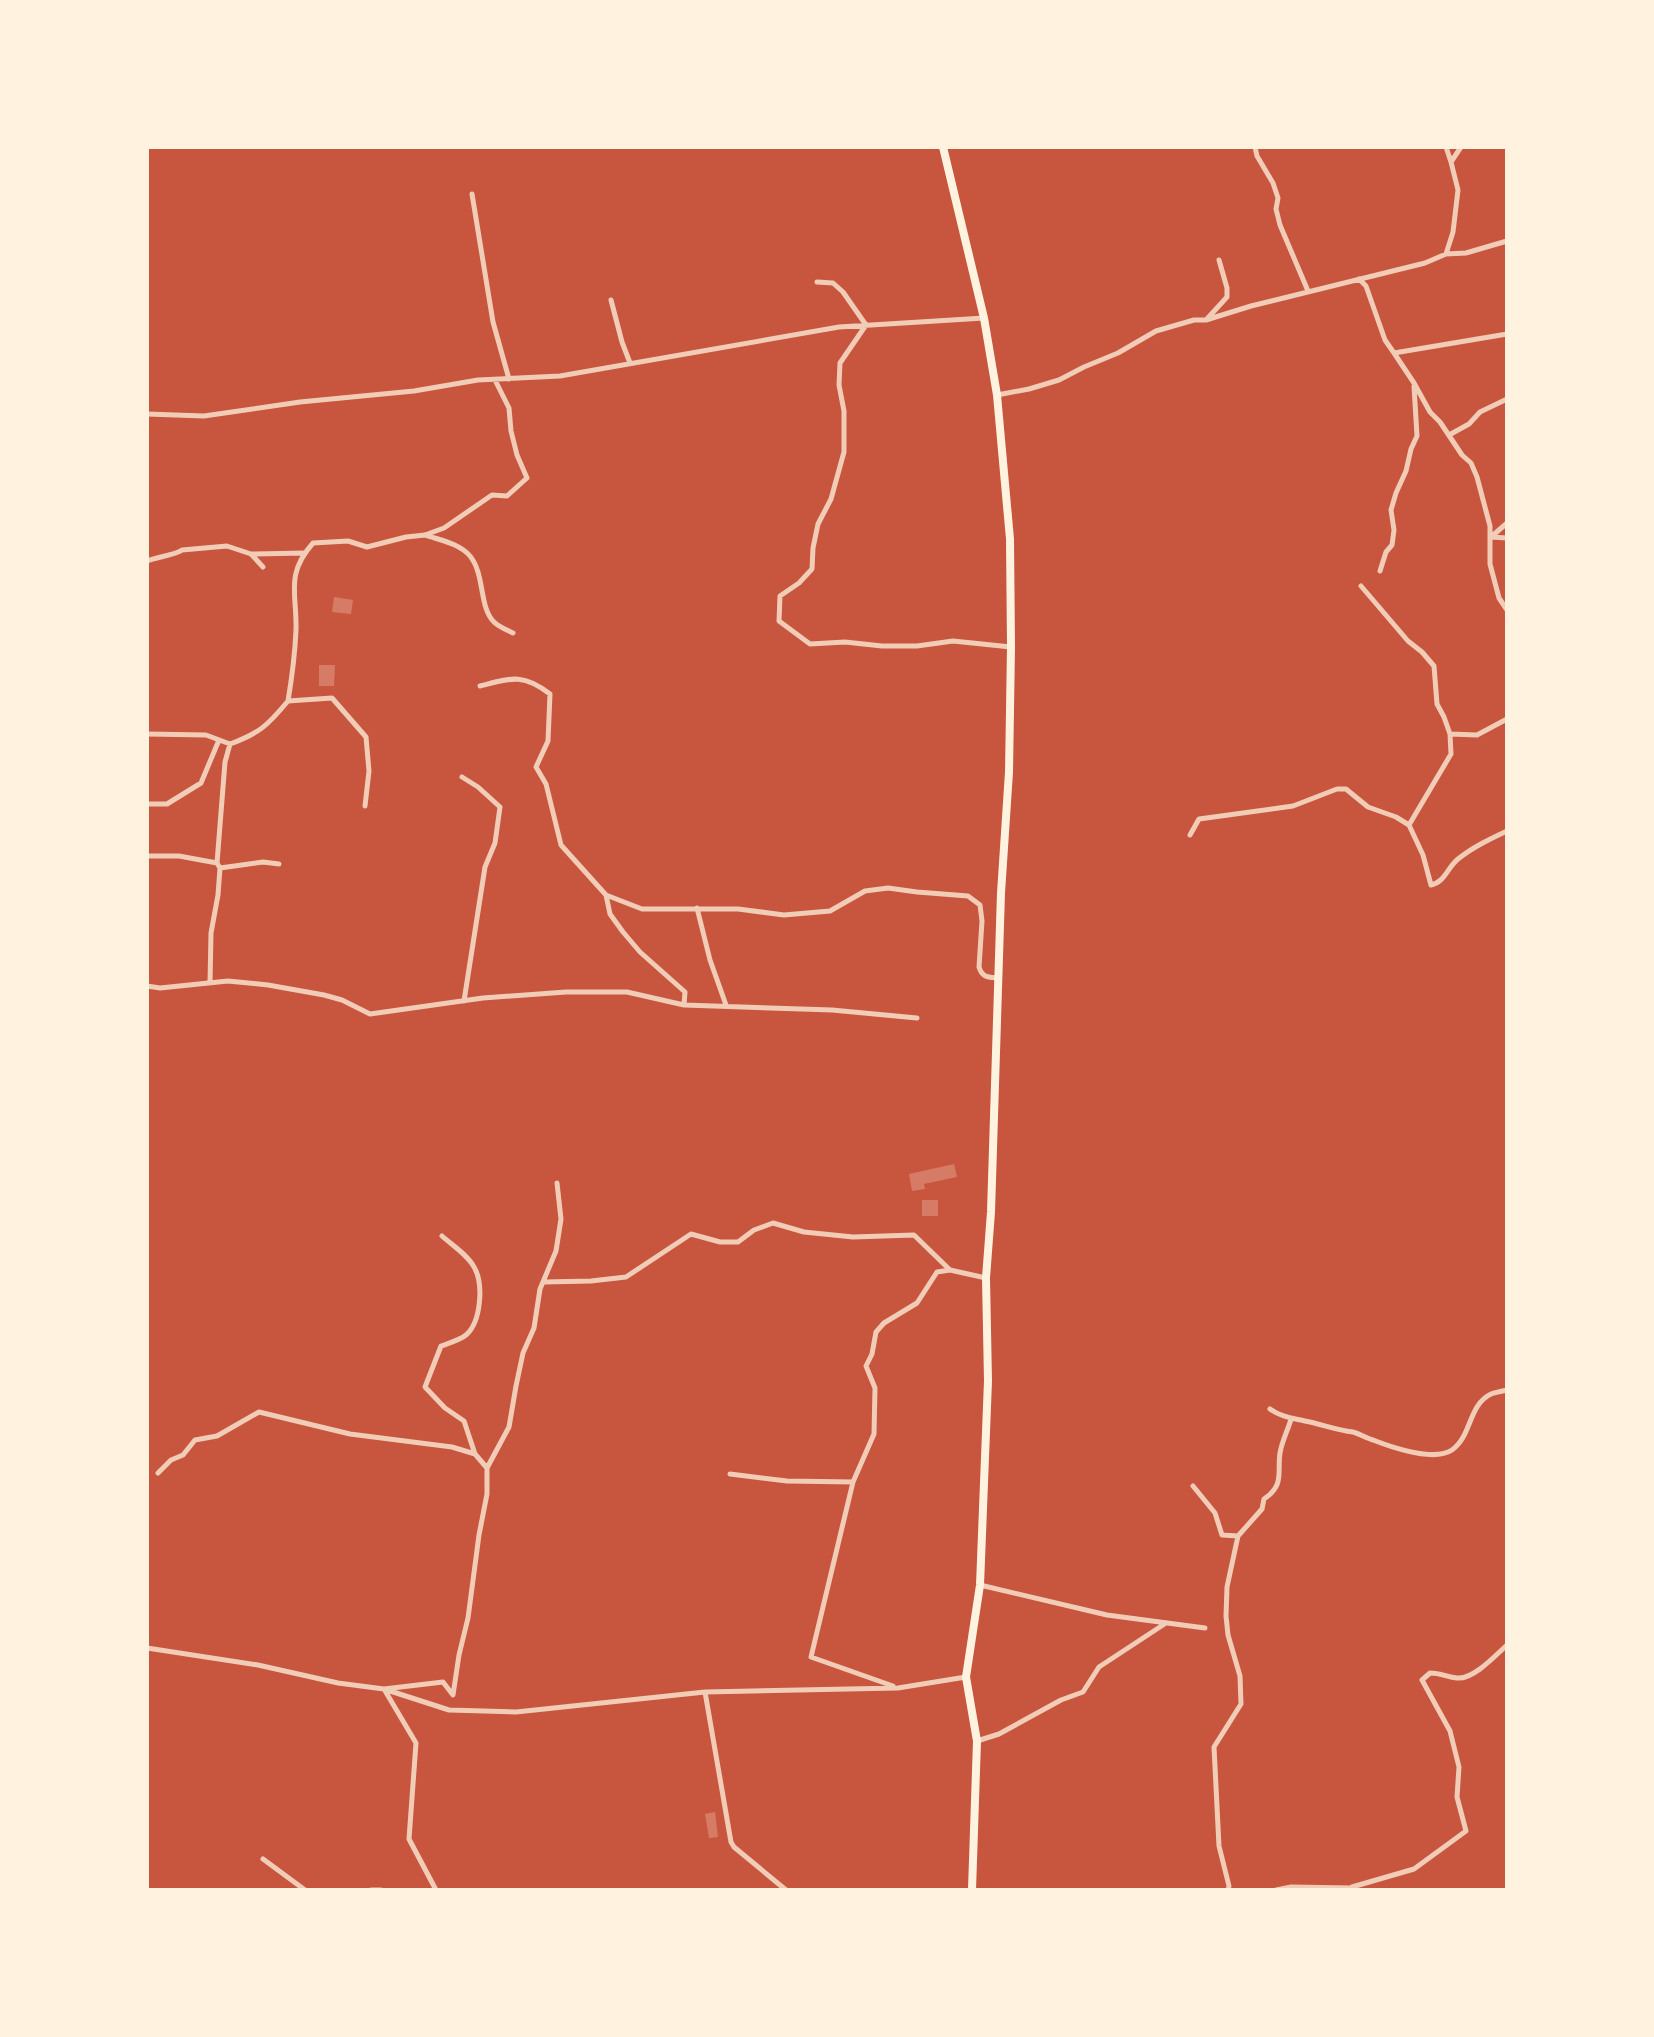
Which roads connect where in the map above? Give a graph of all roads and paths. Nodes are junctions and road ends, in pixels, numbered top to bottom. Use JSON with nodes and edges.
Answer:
{"nodes":[{"id":1,"x":943,"y":147,"type":"edge"},
{"id":2,"x":1255,"y":147,"type":"edge"},
{"id":3,"x":1446,"y":147,"type":"edge"},
{"id":4,"x":1461,"y":147,"type":"edge"},
{"id":5,"x":1451,"y":162,"type":"junction"},
{"id":6,"x":472,"y":194,"type":"dead end"},
{"id":7,"x":1507,"y":241,"type":"edge"},
{"id":8,"x":1446,"y":254,"type":"junction"},
{"id":9,"x":1219,"y":260,"type":"dead end"},
{"id":10,"x":1359,"y":279,"type":"junction"},
{"id":11,"x":817,"y":282,"type":"dead end"},
{"id":12,"x":1308,"y":291,"type":"junction"},
{"id":13,"x":611,"y":300,"type":"dead end"},
{"id":14,"x":984,"y":318,"type":"junction"},
{"id":15,"x":1206,"y":320,"type":"junction"},
{"id":16,"x":866,"y":325,"type":"junction"},
{"id":17,"x":1507,"y":334,"type":"edge"},
{"id":18,"x":1394,"y":354,"type":"junction"},
{"id":19,"x":630,"y":363,"type":"junction"},
{"id":20,"x":509,"y":379,"type":"junction"},
{"id":21,"x":495,"y":380,"type":"junction"},
{"id":22,"x":1414,"y":383,"type":"junction"},
{"id":23,"x":997,"y":395,"type":"junction"},
{"id":24,"x":1507,"y":399,"type":"edge"},
{"id":25,"x":147,"y":414,"type":"edge"},
{"id":26,"x":1449,"y":435,"type":"junction"},
{"id":27,"x":1507,"y":523,"type":"edge"},
{"id":28,"x":425,"y":535,"type":"junction"},
{"id":29,"x":1491,"y":537,"type":"junction"},
{"id":30,"x":1507,"y":538,"type":"edge"},
{"id":31,"x":304,"y":553,"type":"junction"},
{"id":32,"x":251,"y":554,"type":"junction"},
{"id":33,"x":147,"y":561,"type":"edge"},
{"id":34,"x":263,"y":567,"type":"dead end"},
{"id":35,"x":1380,"y":571,"type":"dead end"},
{"id":36,"x":1361,"y":586,"type":"dead end"},
{"id":37,"x":1507,"y":610,"type":"edge"},
{"id":38,"x":513,"y":633,"type":"dead end"},
{"id":39,"x":1011,"y":646,"type":"junction"},
{"id":40,"x":480,"y":686,"type":"dead end"},
{"id":41,"x":288,"y":701,"type":"junction"},
{"id":42,"x":1507,"y":719,"type":"edge"},
{"id":43,"x":147,"y":734,"type":"edge"},
{"id":44,"x":1450,"y":734,"type":"junction"},
{"id":45,"x":219,"y":740,"type":"junction"},
{"id":46,"x":230,"y":744,"type":"junction"},
{"id":47,"x":462,"y":777,"type":"dead end"},
{"id":48,"x":147,"y":804,"type":"edge"},
{"id":49,"x":365,"y":806,"type":"dead end"},
{"id":50,"x":1409,"y":825,"type":"junction"},
{"id":51,"x":1507,"y":831,"type":"edge"},
{"id":52,"x":1190,"y":835,"type":"dead end"},
{"id":53,"x":147,"y":856,"type":"edge"},
{"id":54,"x":279,"y":864,"type":"dead end"},
{"id":55,"x":218,"y":866,"type":"junction"},
{"id":56,"x":606,"y":895,"type":"junction"},
{"id":57,"x":697,"y":908,"type":"junction"},
{"id":58,"x":997,"y":978,"type":"junction"},
{"id":59,"x":210,"y":983,"type":"junction"},
{"id":60,"x":147,"y":986,"type":"edge"},
{"id":61,"x":464,"y":1001,"type":"junction"},
{"id":62,"x":684,"y":1005,"type":"junction"},
{"id":63,"x":726,"y":1005,"type":"junction"},
{"id":64,"x":917,"y":1018,"type":"dead end"},
{"id":65,"x":557,"y":1183,"type":"dead end"},
{"id":66,"x":442,"y":1236,"type":"dead end"},
{"id":67,"x":950,"y":1270,"type":"junction"},
{"id":68,"x":986,"y":1278,"type":"junction"},
{"id":69,"x":544,"y":1282,"type":"junction"},
{"id":70,"x":1507,"y":1390,"type":"edge"},
{"id":71,"x":1270,"y":1409,"type":"dead end"},
{"id":72,"x":1291,"y":1419,"type":"junction"},
{"id":73,"x":475,"y":1454,"type":"junction"},
{"id":74,"x":487,"y":1468,"type":"junction"},
{"id":75,"x":158,"y":1473,"type":"dead end"},
{"id":76,"x":730,"y":1474,"type":"dead end"},
{"id":77,"x":853,"y":1482,"type":"junction"},
{"id":78,"x":1193,"y":1486,"type":"dead end"},
{"id":79,"x":1238,"y":1536,"type":"junction"},
{"id":80,"x":980,"y":1584,"type":"junction"},
{"id":81,"x":1166,"y":1623,"type":"junction"},
{"id":82,"x":1205,"y":1628,"type":"dead end"},
{"id":83,"x":1507,"y":1645,"type":"edge"},
{"id":84,"x":147,"y":1648,"type":"edge"},
{"id":85,"x":966,"y":1677,"type":"junction"},
{"id":86,"x":898,"y":1688,"type":"junction"},
{"id":87,"x":384,"y":1689,"type":"junction"},
{"id":88,"x":705,"y":1692,"type":"junction"},
{"id":89,"x":977,"y":1741,"type":"junction"},
{"id":90,"x":263,"y":1859,"type":"dead end"},
{"id":91,"x":1353,"y":1888,"type":"edge"},
{"id":92,"x":305,"y":1890,"type":"edge"},
{"id":93,"x":371,"y":1890,"type":"edge"},
{"id":94,"x":381,"y":1890,"type":"edge"},
{"id":95,"x":436,"y":1890,"type":"edge"},
{"id":96,"x":786,"y":1890,"type":"edge"},
{"id":97,"x":972,"y":1890,"type":"edge"},
{"id":98,"x":1228,"y":1890,"type":"edge"},
{"id":99,"x":1276,"y":1890,"type":"edge"}],
"edges":[{"from":1,"to":14,"type":"main road"},
{"from":2,"to":12,"type":"street"},
{"from":3,"to":5,"type":"street"},
{"from":4,"to":5,"type":"street"},
{"from":5,"to":8,"type":"street"},
{"from":6,"to":20,"type":"street"},
{"from":7,"to":8,"type":"street"},
{"from":8,"to":10,"type":"street"},
{"from":9,"to":15,"type":"street"},
{"from":10,"to":12,"type":"street"},
{"from":10,"to":18,"type":"street"},
{"from":11,"to":16,"type":"street"},
{"from":12,"to":15,"type":"street"},
{"from":13,"to":19,"type":"street"},
{"from":14,"to":16,"type":"street"},
{"from":14,"to":23,"type":"main road"},
{"from":15,"to":23,"type":"street"},
{"from":16,"to":19,"type":"street"},
{"from":16,"to":39,"type":"street"},
{"from":17,"to":18,"type":"street"},
{"from":18,"to":22,"type":"street"},
{"from":19,"to":20,"type":"street"},
{"from":20,"to":21,"type":"street"},
{"from":21,"to":25,"type":"street"},
{"from":21,"to":28,"type":"street"},
{"from":22,"to":26,"type":"street"},
{"from":22,"to":35,"type":"street"},
{"from":23,"to":39,"type":"main road"},
{"from":24,"to":26,"type":"street"},
{"from":26,"to":29,"type":"street"},
{"from":27,"to":29,"type":"street"},
{"from":28,"to":31,"type":"street"},
{"from":28,"to":38,"type":"street"},
{"from":29,"to":30,"type":"street"},
{"from":29,"to":37,"type":"street"},
{"from":31,"to":32,"type":"street"},
{"from":31,"to":41,"type":"street"},
{"from":32,"to":33,"type":"street"},
{"from":32,"to":34,"type":"street"},
{"from":36,"to":44,"type":"street"},
{"from":39,"to":58,"type":"main road"},
{"from":40,"to":56,"type":"street"},
{"from":41,"to":46,"type":"street"},
{"from":41,"to":49,"type":"street"},
{"from":42,"to":44,"type":"street"},
{"from":43,"to":45,"type":"street"},
{"from":44,"to":50,"type":"street"},
{"from":45,"to":46,"type":"street"},
{"from":45,"to":48,"type":"street"},
{"from":46,"to":55,"type":"street"},
{"from":47,"to":61,"type":"street"},
{"from":50,"to":51,"type":"street"},
{"from":50,"to":52,"type":"street"},
{"from":53,"to":55,"type":"street"},
{"from":54,"to":55,"type":"street"},
{"from":55,"to":59,"type":"street"},
{"from":56,"to":57,"type":"street"},
{"from":56,"to":62,"type":"street"},
{"from":57,"to":58,"type":"street"},
{"from":57,"to":63,"type":"street"},
{"from":58,"to":68,"type":"main road"},
{"from":59,"to":60,"type":"street"},
{"from":59,"to":61,"type":"street"},
{"from":61,"to":62,"type":"street"},
{"from":62,"to":63,"type":"street"},
{"from":63,"to":64,"type":"street"},
{"from":65,"to":69,"type":"street"},
{"from":66,"to":73,"type":"street"},
{"from":67,"to":68,"type":"street"},
{"from":67,"to":69,"type":"street"},
{"from":67,"to":77,"type":"street"},
{"from":68,"to":80,"type":"main road"},
{"from":69,"to":74,"type":"street"},
{"from":70,"to":72,"type":"street"},
{"from":71,"to":72,"type":"street"},
{"from":72,"to":79,"type":"street"},
{"from":73,"to":74,"type":"street"},
{"from":73,"to":75,"type":"street"},
{"from":74,"to":87,"type":"street"},
{"from":76,"to":77,"type":"street"},
{"from":77,"to":86,"type":"street"},
{"from":78,"to":79,"type":"street"},
{"from":79,"to":98,"type":"street"},
{"from":80,"to":81,"type":"street"},
{"from":80,"to":85,"type":"main road"},
{"from":81,"to":82,"type":"street"},
{"from":81,"to":89,"type":"street"},
{"from":83,"to":91,"type":"street"},
{"from":84,"to":87,"type":"street"},
{"from":85,"to":86,"type":"street"},
{"from":85,"to":89,"type":"main road"},
{"from":86,"to":88,"type":"street"},
{"from":87,"to":88,"type":"street"},
{"from":87,"to":95,"type":"street"},
{"from":88,"to":96,"type":"street"},
{"from":89,"to":97,"type":"main road"},
{"from":90,"to":92,"type":"street"},
{"from":91,"to":99,"type":"street"},
{"from":93,"to":94,"type":"street"}]}
